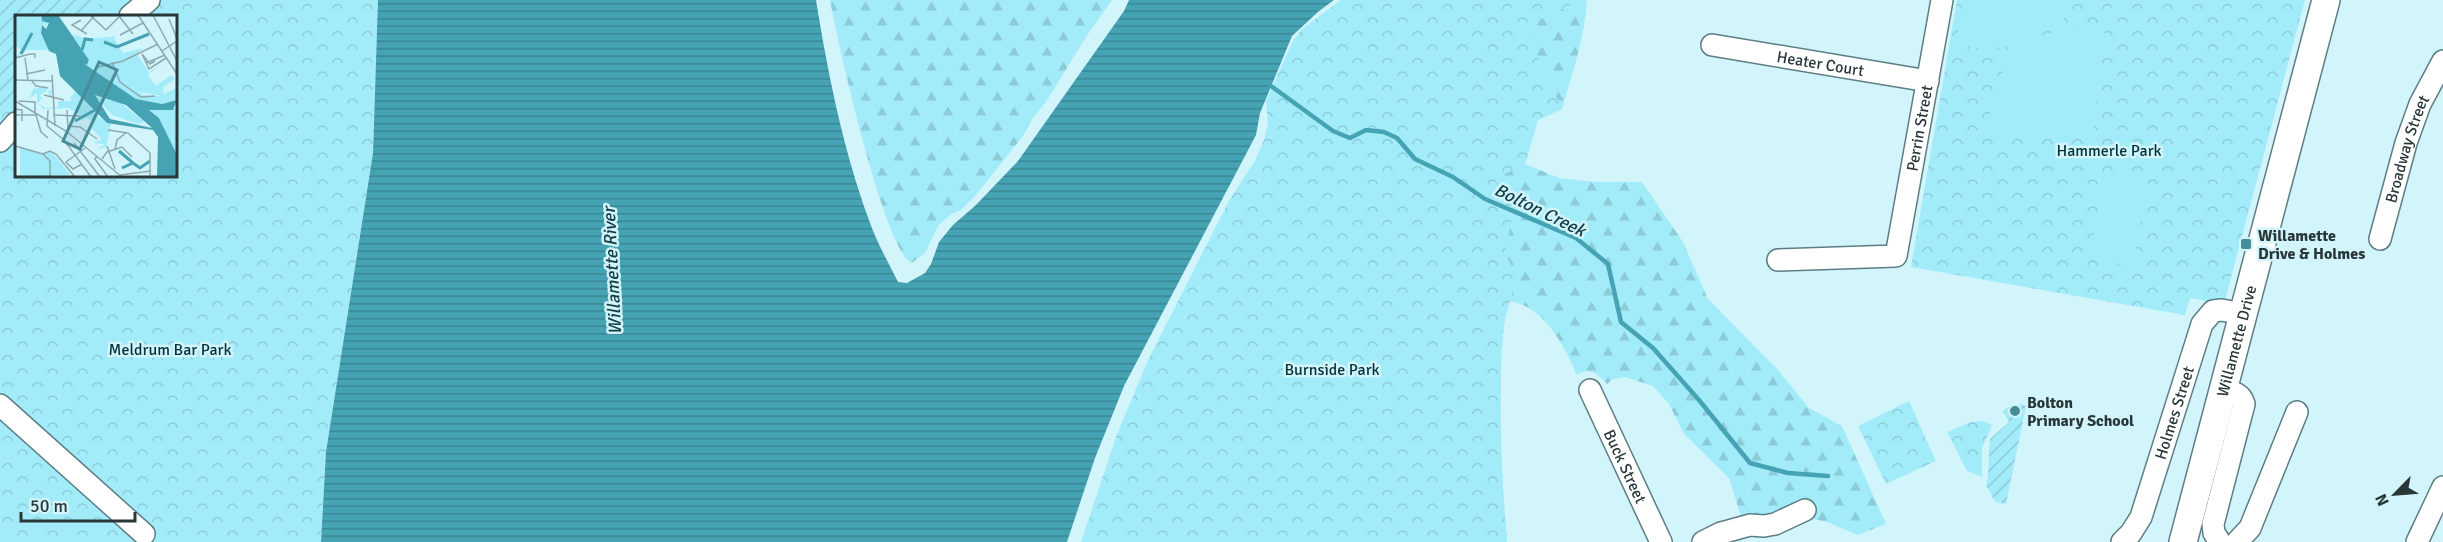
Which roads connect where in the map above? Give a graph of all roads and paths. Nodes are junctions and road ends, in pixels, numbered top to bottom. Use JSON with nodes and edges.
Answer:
{"nodes":[{"id":1,"x":149,"y":0,"type":"edge"},
{"id":2,"x":1942,"y":0,"type":"edge"},
{"id":3,"x":2326,"y":0,"type":"edge"},
{"id":4,"x":131,"y":15,"type":"edge"},
{"id":5,"x":1712,"y":45,"type":"dead end"},
{"id":6,"x":2443,"y":62,"type":"edge"},
{"id":7,"x":1928,"y":81,"type":"junction"},
{"id":8,"x":15,"y":124,"type":"edge"},
{"id":9,"x":0,"y":141,"type":"edge"},
{"id":10,"x":2380,"y":239,"type":"dead end"},
{"id":11,"x":1778,"y":260,"type":"dead end"},
{"id":12,"x":2242,"y":314,"type":"junction"},
{"id":13,"x":1590,"y":390,"type":"dead end"},
{"id":14,"x":2223,"y":390,"type":"junction"},
{"id":15,"x":0,"y":405,"type":"edge"},
{"id":16,"x":2297,"y":412,"type":"dead end"},
{"id":17,"x":2443,"y":487,"type":"edge"},
{"id":18,"x":1805,"y":510,"type":"dead end"},
{"id":19,"x":144,"y":534,"type":"dead end"},
{"id":20,"x":1660,"y":542,"type":"edge"},
{"id":21,"x":1703,"y":542,"type":"edge"},
{"id":22,"x":2122,"y":542,"type":"edge"},
{"id":23,"x":2183,"y":542,"type":"edge"},
{"id":24,"x":2220,"y":542,"type":"edge"},
{"id":25,"x":2237,"y":542,"type":"edge"},
{"id":26,"x":2416,"y":542,"type":"edge"}],
"edges":[{"from":1,"to":4,"type":"street"},
{"from":2,"to":7,"type":"street","name":"Perrin Street"},
{"from":3,"to":12,"type":"main road","name":"Willamette Drive"},
{"from":5,"to":7,"type":"street","name":"Heater Court"},
{"from":6,"to":10,"type":"street","name":"Broadway Street"},
{"from":7,"to":11,"type":"street","name":"Perrin Street"},
{"from":8,"to":9,"type":"street"},
{"from":12,"to":14,"type":"main road","name":"Willamette Drive"},
{"from":12,"to":22,"type":"street","name":"Holmes Street"},
{"from":13,"to":20,"type":"street","name":"Buck Street"},
{"from":14,"to":23,"type":"main road","name":"Willamette Drive"},
{"from":14,"to":24,"type":"street"},
{"from":15,"to":19,"type":"street"},
{"from":16,"to":25,"type":"street"},
{"from":17,"to":26,"type":"street"},
{"from":18,"to":21,"type":"street"}]}
